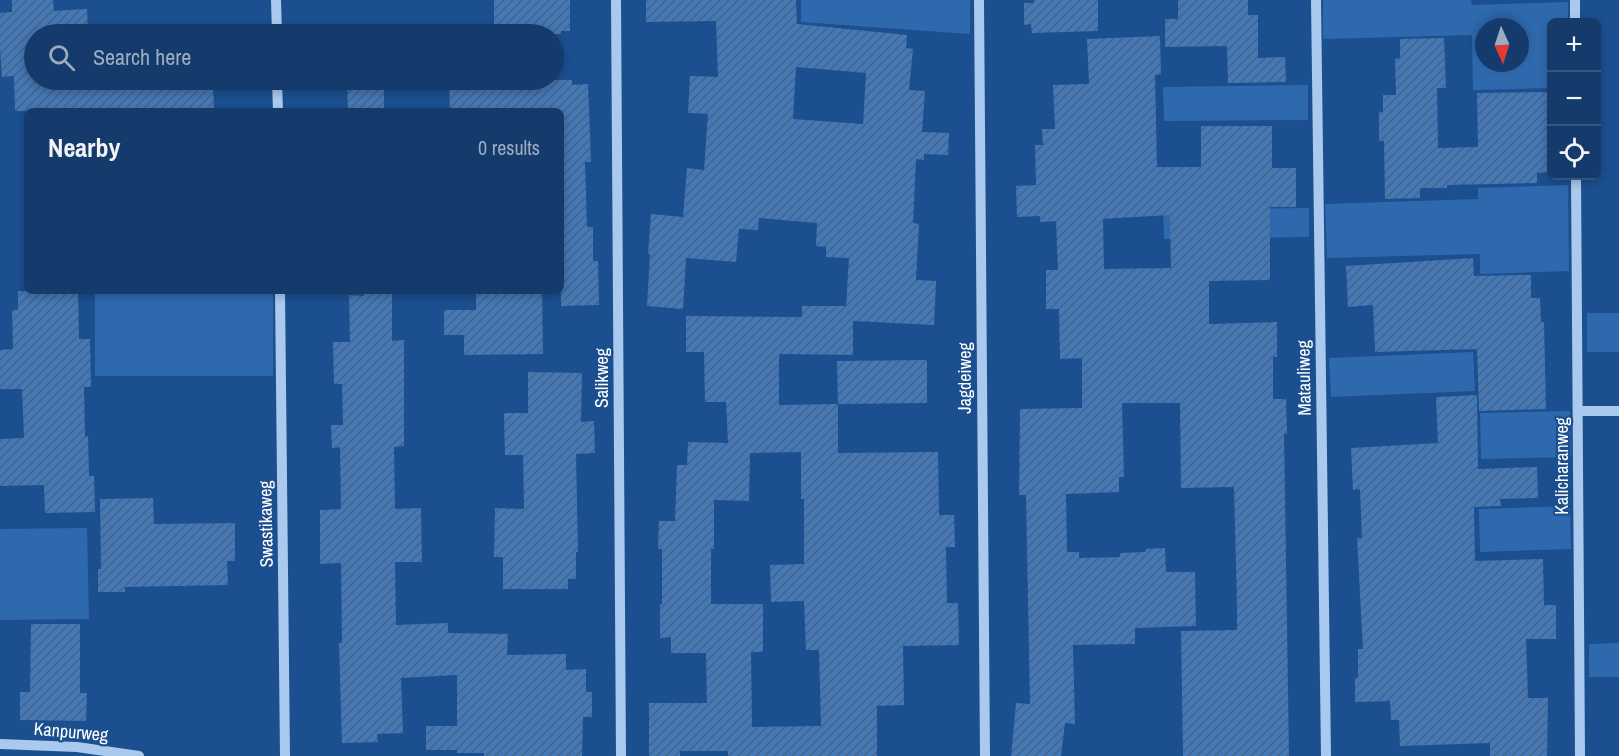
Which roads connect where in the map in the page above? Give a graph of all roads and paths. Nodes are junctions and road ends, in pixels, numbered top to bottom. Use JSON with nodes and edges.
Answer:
{"nodes":[{"id":1,"x":276,"y":0,"type":"edge"},
{"id":2,"x":616,"y":0,"type":"edge"},
{"id":3,"x":979,"y":0,"type":"edge"},
{"id":4,"x":1316,"y":0,"type":"edge"},
{"id":5,"x":1575,"y":0,"type":"edge"},
{"id":6,"x":1575,"y":18,"type":"edge"},
{"id":7,"x":277,"y":24,"type":"edge"},
{"id":8,"x":277,"y":90,"type":"edge"},
{"id":9,"x":278,"y":108,"type":"edge"},
{"id":10,"x":1576,"y":180,"type":"edge"},
{"id":11,"x":280,"y":294,"type":"edge"},
{"id":12,"x":1578,"y":411,"type":"junction"},
{"id":13,"x":1619,"y":411,"type":"edge"},
{"id":14,"x":0,"y":744,"type":"edge"},
{"id":15,"x":139,"y":756,"type":"edge"},
{"id":16,"x":285,"y":756,"type":"edge"},
{"id":17,"x":621,"y":756,"type":"edge"},
{"id":18,"x":985,"y":756,"type":"edge"},
{"id":19,"x":1326,"y":756,"type":"edge"},
{"id":20,"x":1580,"y":756,"type":"edge"}],
"edges":[{"from":1,"to":7,"type":"street"},
{"from":2,"to":17,"type":"street","name":"Salikweg"},
{"from":3,"to":18,"type":"street","name":"Jagdeiweg"},
{"from":4,"to":19,"type":"street","name":"Matauliweg"},
{"from":5,"to":6,"type":"street"},
{"from":8,"to":9,"type":"street"},
{"from":10,"to":12,"type":"street","name":"Kalicharanweg"},
{"from":11,"to":16,"type":"street","name":"Swastikaweg"},
{"from":12,"to":13,"type":"street"},
{"from":12,"to":20,"type":"street","name":"Kalicharanweg"},
{"from":14,"to":15,"type":"street","name":"Kanpurweg"}]}
